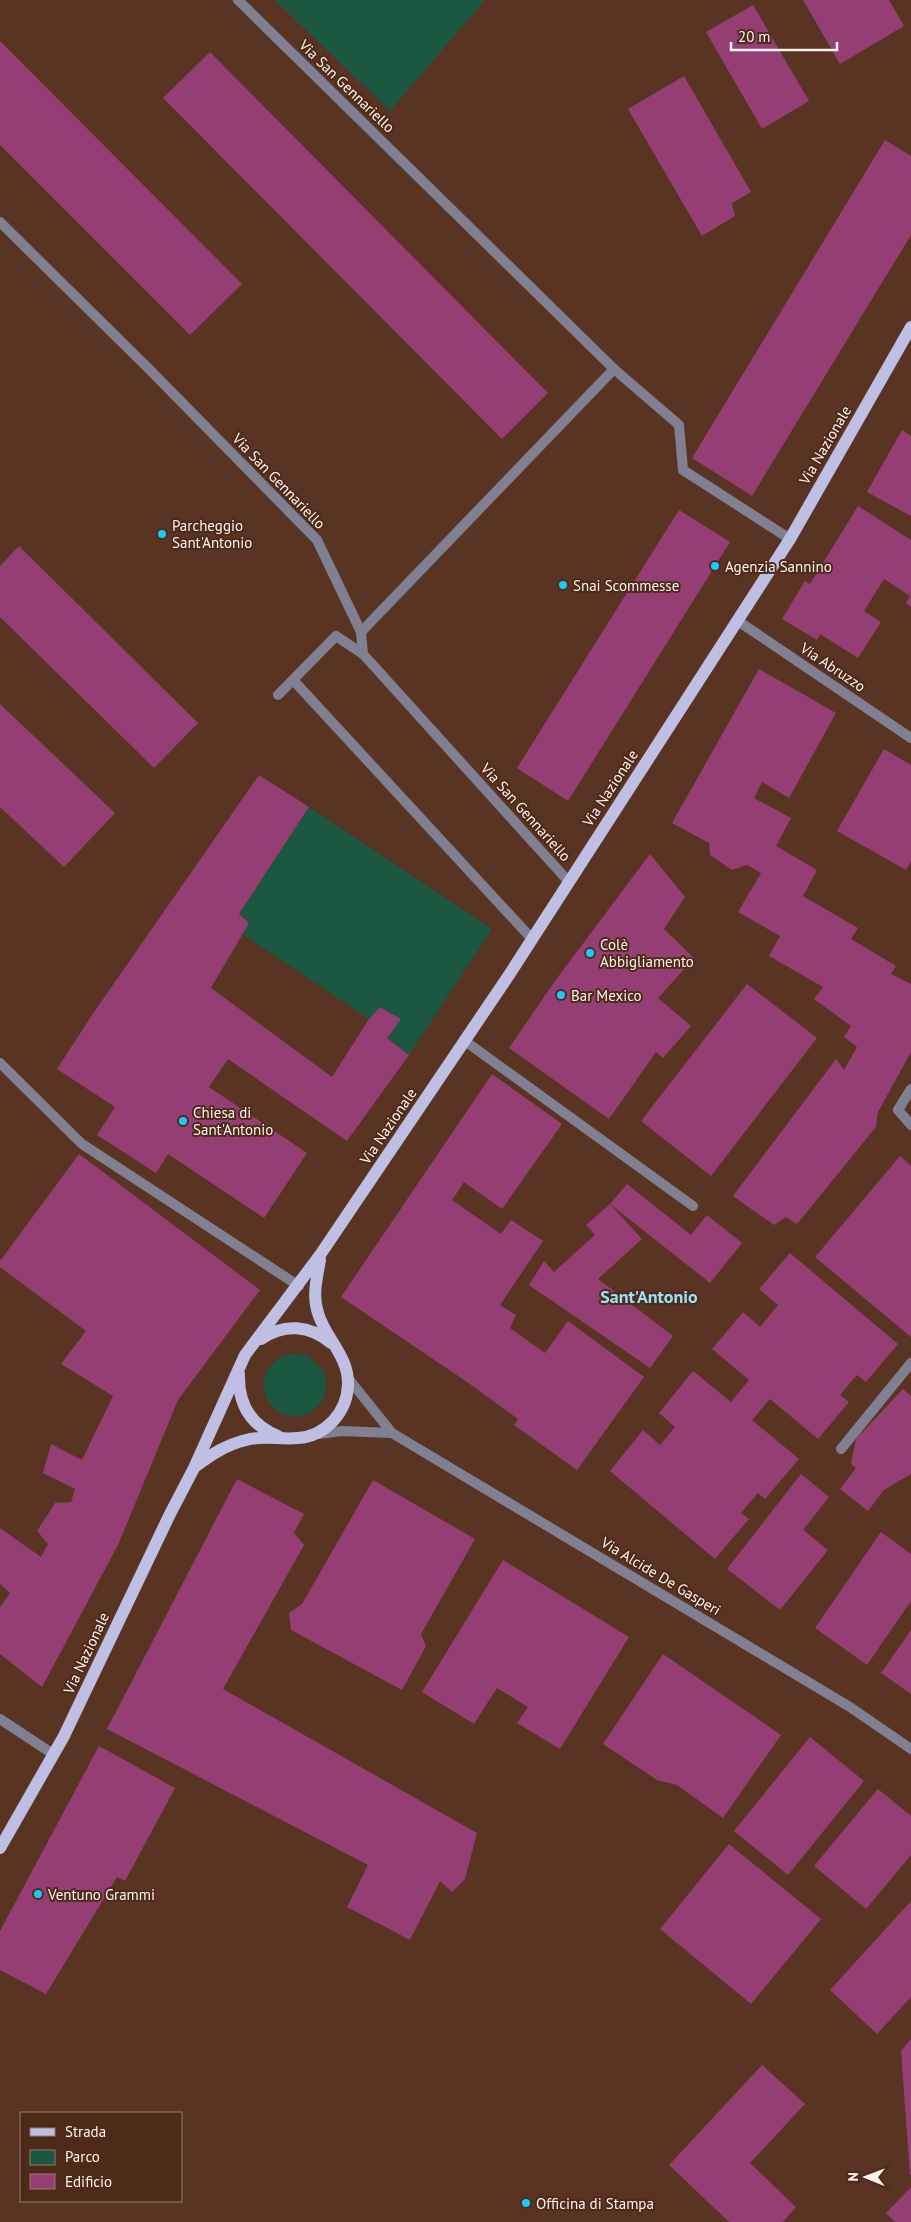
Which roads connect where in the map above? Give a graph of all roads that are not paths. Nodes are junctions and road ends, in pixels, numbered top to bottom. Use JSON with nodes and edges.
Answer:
{"nodes":[{"id":1,"x":238,"y":0,"type":"edge"},
{"id":2,"x":0,"y":222,"type":"edge"},
{"id":3,"x":911,"y":328,"type":"edge"},
{"id":4,"x":614,"y":369,"type":"junction"},
{"id":5,"x":790,"y":539,"type":"junction"},
{"id":6,"x":738,"y":621,"type":"junction"},
{"id":7,"x":361,"y":632,"type":"junction"},
{"id":8,"x":363,"y":654,"type":"junction"},
{"id":9,"x":294,"y":680,"type":"junction"},
{"id":10,"x":278,"y":695,"type":"dead end"},
{"id":11,"x":911,"y":738,"type":"edge"},
{"id":12,"x":569,"y":882,"type":"junction"},
{"id":13,"x":532,"y":939,"type":"junction"},
{"id":14,"x":465,"y":1041,"type":"junction"},
{"id":15,"x":0,"y":1063,"type":"edge"},
{"id":16,"x":911,"y":1089,"type":"edge"},
{"id":17,"x":911,"y":1125,"type":"edge"},
{"id":18,"x":693,"y":1206,"type":"dead end"},
{"id":19,"x":320,"y":1255,"type":"junction"},
{"id":20,"x":299,"y":1286,"type":"junction"},
{"id":21,"x":256,"y":1342,"type":"junction"},
{"id":22,"x":335,"y":1346,"type":"junction"},
{"id":23,"x":911,"y":1363,"type":"edge"},
{"id":24,"x":239,"y":1372,"type":"junction"},
{"id":25,"x":348,"y":1378,"type":"junction"},
{"id":26,"x":392,"y":1433,"type":"junction"},
{"id":27,"x":315,"y":1434,"type":"junction"},
{"id":28,"x":281,"y":1437,"type":"junction"},
{"id":29,"x":841,"y":1449,"type":"dead end"},
{"id":30,"x":194,"y":1468,"type":"junction"},
{"id":31,"x":0,"y":1719,"type":"edge"},
{"id":32,"x":911,"y":1749,"type":"edge"},
{"id":33,"x":53,"y":1754,"type":"junction"},
{"id":34,"x":0,"y":1848,"type":"edge"}],
"edges":[{"from":1,"to":4,"type":"street","name":"Via San Gennariello"},
{"from":2,"to":7,"type":"street","name":"Via San Gennariello"},
{"from":3,"to":5,"type":"main road","name":"Via Nazionale"},
{"from":4,"to":5,"type":"street","name":"Via San Gennariello"},
{"from":4,"to":7,"type":"street"},
{"from":5,"to":6,"type":"main road","name":"Via Nazionale"},
{"from":6,"to":11,"type":"street","name":"Via Abruzzo"},
{"from":6,"to":12,"type":"main road","name":"Via Nazionale"},
{"from":7,"to":8,"type":"street","name":"Via San Gennariello"},
{"from":8,"to":9,"type":"street"},
{"from":8,"to":12,"type":"street","name":"Via San Gennariello"},
{"from":9,"to":10,"type":"street"},
{"from":9,"to":13,"type":"street"},
{"from":12,"to":13,"type":"main road","name":"Via Nazionale"},
{"from":13,"to":14,"type":"main road","name":"Via Nazionale"},
{"from":14,"to":18,"type":"street"},
{"from":14,"to":19,"type":"main road","name":"Via Nazionale"},
{"from":15,"to":20,"type":"street"},
{"from":16,"to":17,"type":"street"},
{"from":19,"to":20,"type":"main road","name":"Via Nazionale"},
{"from":19,"to":22,"type":"main road","name":"Via Nazionale"},
{"from":20,"to":21,"type":"main road","name":"Via Nazionale"},
{"from":21,"to":22,"type":"main road","name":"Via Nazionale"},
{"from":21,"to":24,"type":"main road","name":"Via Nazionale"},
{"from":22,"to":25,"type":"main road","name":"Via Nazionale"},
{"from":23,"to":29,"type":"street"},
{"from":24,"to":28,"type":"main road","name":"Via Nazionale"},
{"from":24,"to":30,"type":"main road","name":"Via Nazionale"},
{"from":25,"to":26,"type":"street","name":"Via Alcide De Gasperi"},
{"from":25,"to":27,"type":"main road","name":"Via Nazionale"},
{"from":26,"to":27,"type":"street","name":"Via Alcide De Gasperi"},
{"from":26,"to":32,"type":"street","name":"Via Alcide De Gasperi"},
{"from":27,"to":28,"type":"main road","name":"Via Nazionale"},
{"from":28,"to":30,"type":"main road","name":"Via Nazionale"},
{"from":30,"to":33,"type":"main road","name":"Via Nazionale"},
{"from":31,"to":33,"type":"street"},
{"from":33,"to":34,"type":"main road","name":"Via Nazionale"}]}
